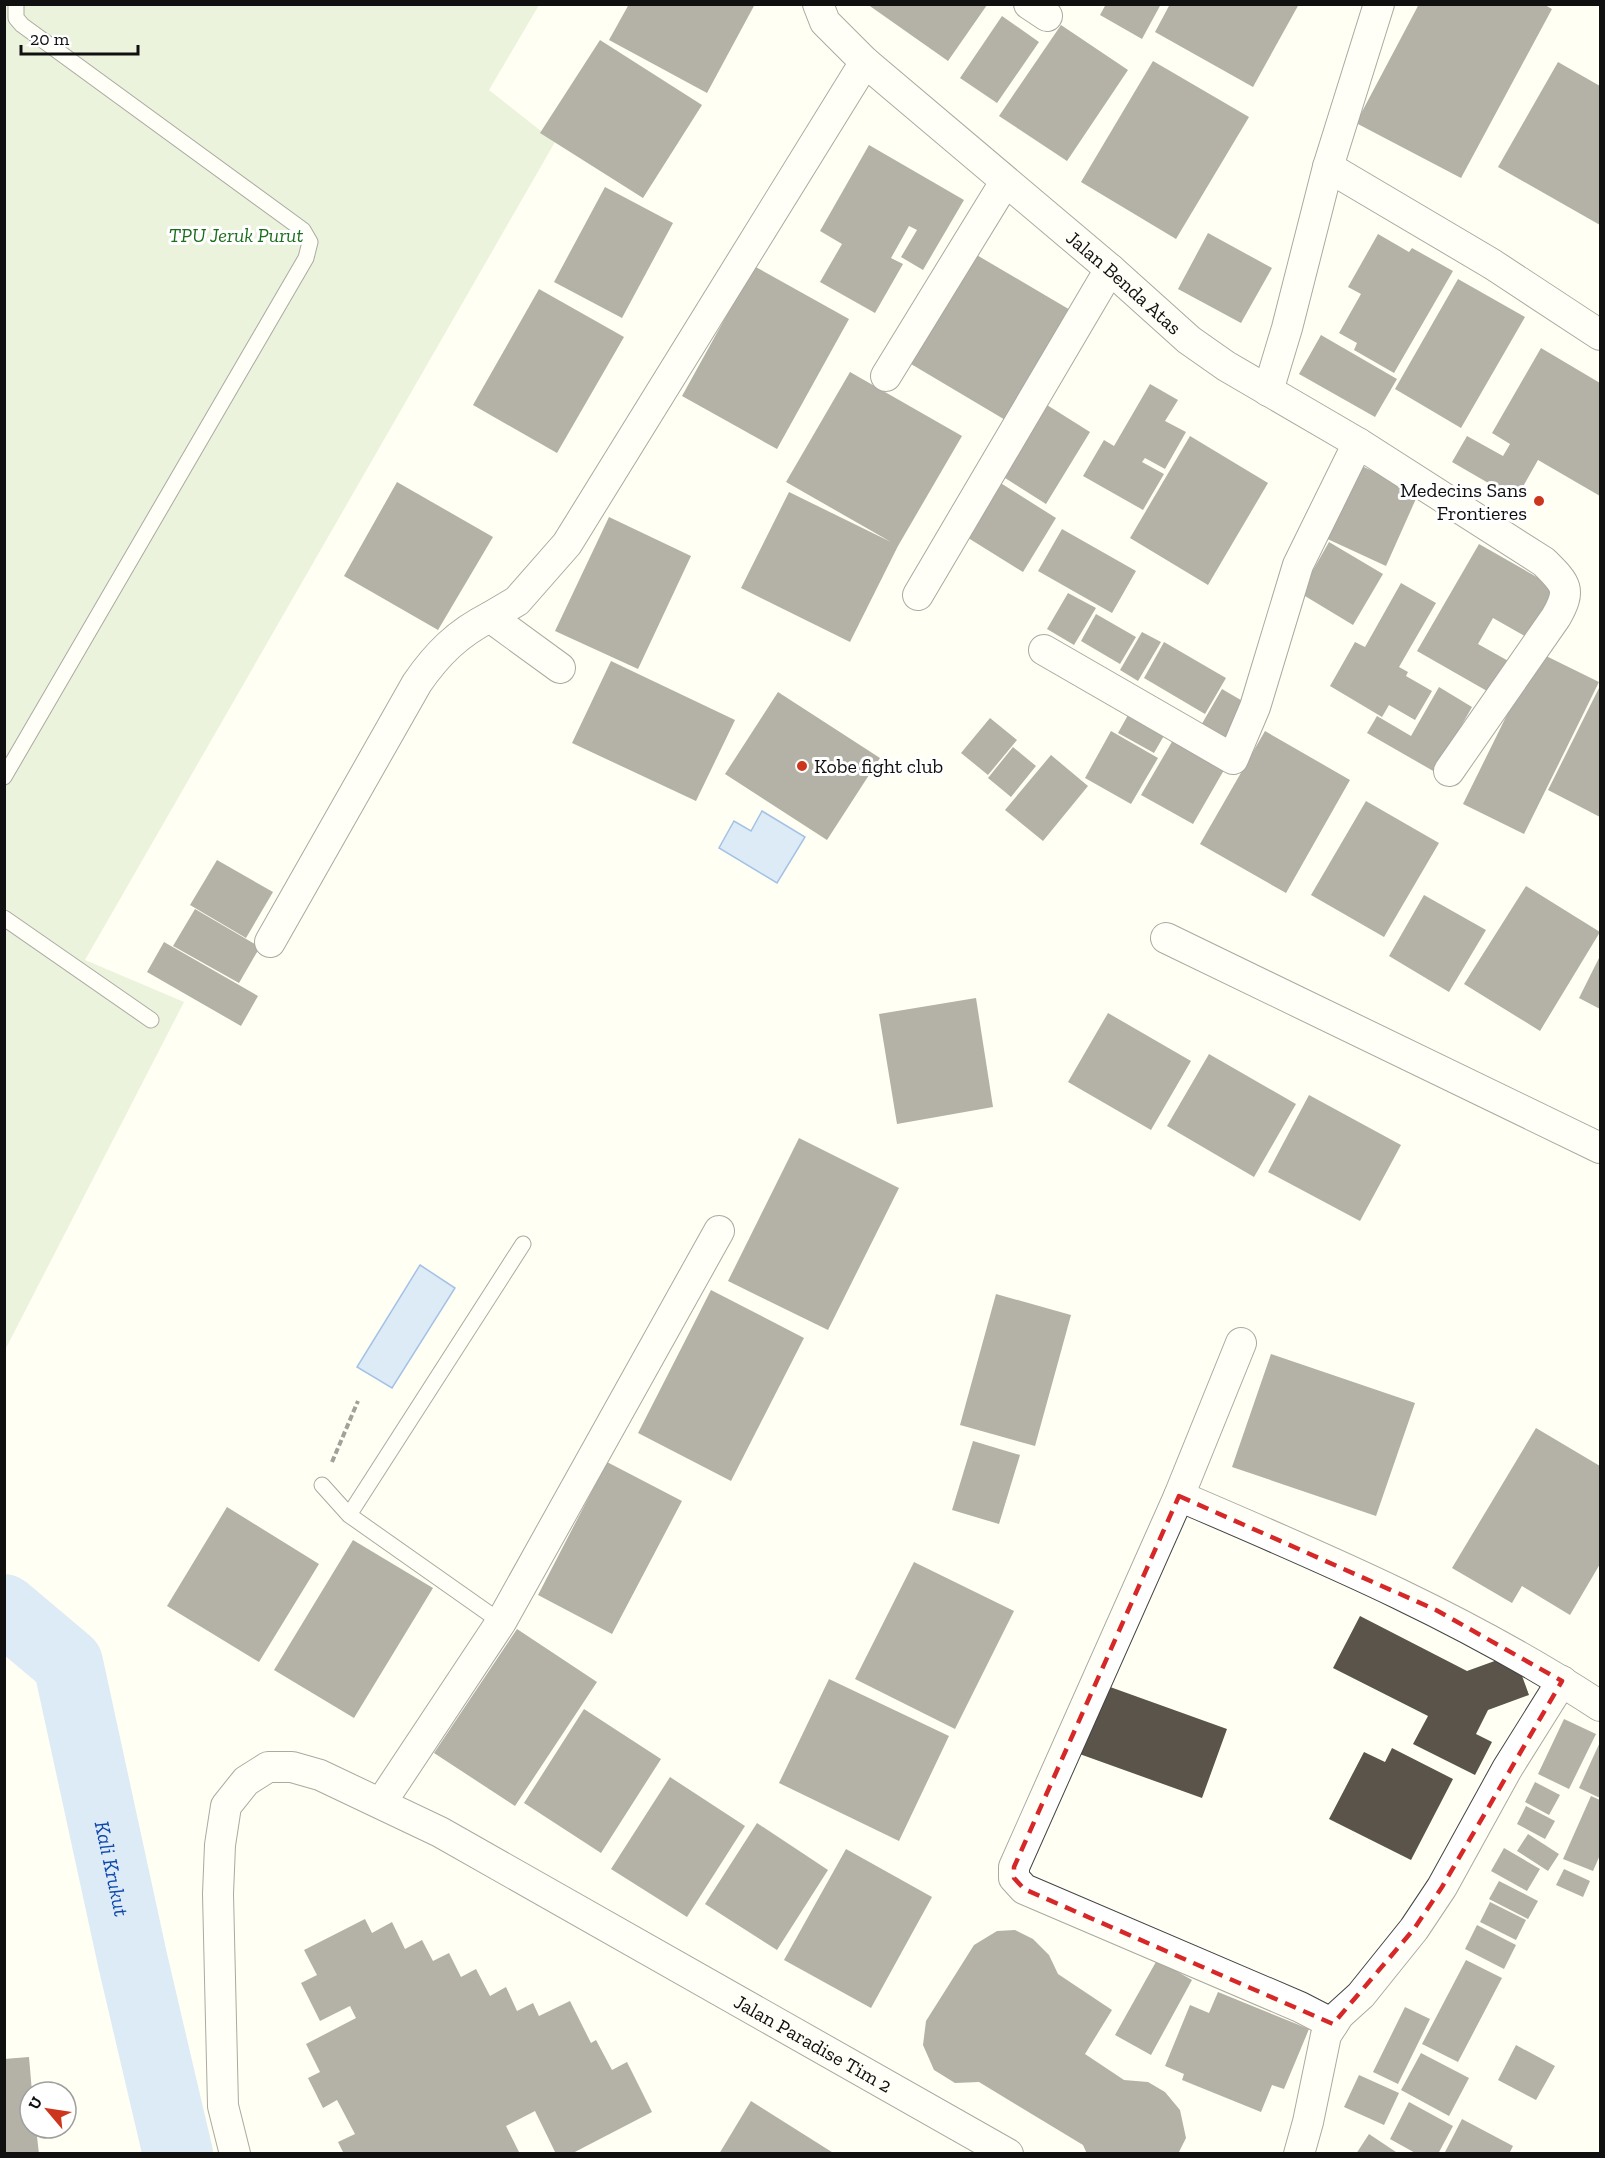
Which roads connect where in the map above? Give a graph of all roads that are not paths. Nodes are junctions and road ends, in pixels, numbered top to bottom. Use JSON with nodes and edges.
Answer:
{"nodes":[{"id":1,"x":16,"y":4,"type":"edge"},
{"id":2,"x":818,"y":4,"type":"edge"},
{"id":3,"x":1379,"y":4,"type":"edge"},
{"id":4,"x":865,"y":62,"type":"junction"},
{"id":5,"x":1329,"y":166,"type":"junction"},
{"id":6,"x":1005,"y":182,"type":"junction"},
{"id":7,"x":1110,"y":269,"type":"junction"},
{"id":8,"x":1600,"y":335,"type":"edge"},
{"id":9,"x":886,"y":376,"type":"dead end"},
{"id":10,"x":1268,"y":391,"type":"junction"},
{"id":11,"x":1358,"y":443,"type":"junction"},
{"id":12,"x":918,"y":595,"type":"dead end"},
{"id":13,"x":490,"y":617,"type":"junction"},
{"id":14,"x":1044,"y":650,"type":"dead end"},
{"id":15,"x":560,"y":668,"type":"dead end"},
{"id":16,"x":1449,"y":771,"type":"dead end"},
{"id":17,"x":4,"y":777,"type":"edge"},
{"id":18,"x":4,"y":918,"type":"edge"},
{"id":19,"x":1166,"y":938,"type":"dead end"},
{"id":20,"x":270,"y":942,"type":"dead end"},
{"id":21,"x":151,"y":1020,"type":"dead end"},
{"id":22,"x":1600,"y":1148,"type":"edge"},
{"id":23,"x":719,"y":1231,"type":"dead end"},
{"id":24,"x":523,"y":1244,"type":"dead end"},
{"id":25,"x":1241,"y":1343,"type":"dead end"},
{"id":26,"x":322,"y":1485,"type":"road end"},
{"id":27,"x":1179,"y":1496,"type":"junction"},
{"id":28,"x":349,"y":1515,"type":"junction"},
{"id":29,"x":501,"y":1622,"type":"junction"},
{"id":30,"x":1562,"y":1681,"type":"junction"},
{"id":31,"x":1600,"y":1706,"type":"edge"},
{"id":32,"x":381,"y":1803,"type":"junction"},
{"id":33,"x":1333,"y":2024,"type":"junction"},
{"id":34,"x":235,"y":2154,"type":"edge"},
{"id":35,"x":1008,"y":2154,"type":"edge"},
{"id":36,"x":1299,"y":2154,"type":"edge"}],
"edges":[{"from":1,"to":17,"type":"lane"},
{"from":2,"to":4,"type":"street","name":"Jalan Benda Atas"},
{"from":3,"to":5,"type":"street"},
{"from":4,"to":6,"type":"street","name":"Jalan Benda Atas"},
{"from":4,"to":13,"type":"street"},
{"from":5,"to":8,"type":"street"},
{"from":5,"to":10,"type":"street"},
{"from":6,"to":7,"type":"street","name":"Jalan Benda Atas"},
{"from":6,"to":9,"type":"street"},
{"from":7,"to":10,"type":"street","name":"Jalan Benda Atas"},
{"from":7,"to":12,"type":"street"},
{"from":10,"to":11,"type":"street","name":"Jalan Benda Atas"},
{"from":11,"to":14,"type":"street"},
{"from":11,"to":16,"type":"street","name":"Jalan Benda Atas"},
{"from":13,"to":15,"type":"street"},
{"from":13,"to":20,"type":"street"},
{"from":18,"to":21,"type":"lane"},
{"from":19,"to":22,"type":"street"},
{"from":23,"to":29,"type":"street"},
{"from":24,"to":28,"type":"lane"},
{"from":25,"to":27,"type":"street"},
{"from":26,"to":28,"type":"lane"},
{"from":27,"to":30,"type":"street"},
{"from":27,"to":33,"type":"street"},
{"from":28,"to":29,"type":"lane"},
{"from":29,"to":32,"type":"street"},
{"from":30,"to":31,"type":"street"},
{"from":30,"to":33,"type":"street"},
{"from":32,"to":34,"type":"street","name":"Jalan Paradise Tim 2"},
{"from":32,"to":35,"type":"street","name":"Jalan Paradise Tim 2"},
{"from":33,"to":36,"type":"street"}]}
